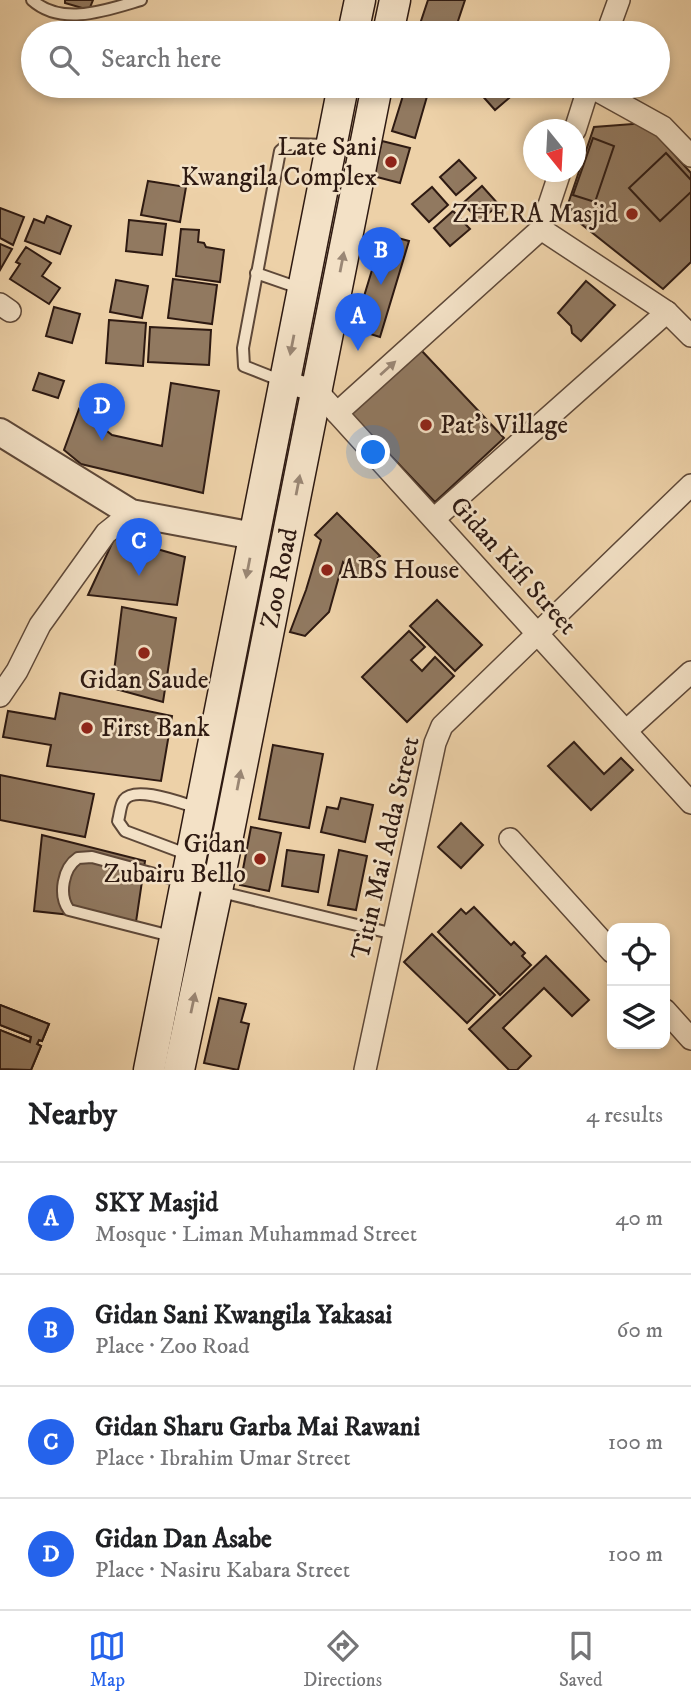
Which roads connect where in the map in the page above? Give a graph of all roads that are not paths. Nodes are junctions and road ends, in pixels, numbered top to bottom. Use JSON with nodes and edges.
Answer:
{"nodes":[{"id":1,"x":32,"y":0,"type":"edge"},
{"id":2,"x":141,"y":0,"type":"edge"},
{"id":3,"x":360,"y":0,"type":"edge"},
{"id":4,"x":394,"y":0,"type":"edge"},
{"id":5,"x":619,"y":0,"type":"edge"},
{"id":6,"x":356,"y":21,"type":"edge"},
{"id":7,"x":390,"y":21,"type":"edge"},
{"id":8,"x":611,"y":21,"type":"edge"},
{"id":9,"x":341,"y":98,"type":"edge"},
{"id":10,"x":375,"y":98,"type":"edge"},
{"id":11,"x":585,"y":98,"type":"edge"},
{"id":12,"x":611,"y":98,"type":"edge"},
{"id":13,"x":578,"y":119,"type":"edge"},
{"id":14,"x":331,"y":145,"type":"junction"},
{"id":15,"x":691,"y":156,"type":"edge"},
{"id":16,"x":557,"y":182,"type":"edge"},
{"id":17,"x":541,"y":229,"type":"junction"},
{"id":18,"x":256,"y":273,"type":"junction"},
{"id":19,"x":303,"y":289,"type":"junction"},
{"id":20,"x":667,"y":312,"type":"junction"},
{"id":21,"x":691,"y":336,"type":"edge"},
{"id":22,"x":285,"y":382,"type":"junction"},
{"id":23,"x":317,"y":391,"type":"junction"},
{"id":24,"x":337,"y":413,"type":"junction"},
{"id":25,"x":0,"y":432,"type":"edge"},
{"id":26,"x":691,"y":485,"type":"edge"},
{"id":27,"x":131,"y":513,"type":"junction"},
{"id":28,"x":434,"y":519,"type":"junction"},
{"id":29,"x":254,"y":536,"type":"junction"},
{"id":30,"x":537,"y":633,"type":"junction"},
{"id":31,"x":8,"y":666,"type":"edge"},
{"id":32,"x":691,"y":672,"type":"edge"},
{"id":33,"x":0,"y":696,"type":"edge"},
{"id":34,"x":626,"y":731,"type":"junction"},
{"id":35,"x":691,"y":803,"type":"edge"},
{"id":36,"x":200,"y":808,"type":"junction"},
{"id":37,"x":510,"y":839,"type":"dead end"},
{"id":38,"x":188,"y":869,"type":"junction"},
{"id":39,"x":217,"y":891,"type":"junction"},
{"id":40,"x":394,"y":933,"type":"junction"},
{"id":41,"x":175,"y":937,"type":"junction"},
{"id":42,"x":607,"y":946,"type":"edge"},
{"id":43,"x":670,"y":1016,"type":"edge"},
{"id":44,"x":691,"y":1039,"type":"edge"},
{"id":45,"x":149,"y":1070,"type":"edge"},
{"id":46,"x":179,"y":1070,"type":"edge"},
{"id":47,"x":365,"y":1070,"type":"edge"}],
"edges":[{"from":1,"to":2,"type":"lane"},
{"from":3,"to":6,"type":"main road"},
{"from":4,"to":7,"type":"main road"},
{"from":5,"to":8,"type":"street"},
{"from":9,"to":14,"type":"main road","name":"Zoo Road"},
{"from":23,"to":10,"type":"main road","name":"Zoo Road","one_way":true},
{"from":11,"to":13,"type":"street"},
{"from":12,"to":15,"type":"street"},
{"from":14,"to":18,"type":"lane"},
{"from":14,"to":19,"type":"main road","name":"Zoo Road"},
{"from":16,"to":17,"type":"street"},
{"from":17,"to":20,"type":"street"},
{"from":24,"to":17,"type":"street","one_way":true},
{"from":18,"to":19,"type":"lane"},
{"from":18,"to":22,"type":"lane"},
{"from":19,"to":22,"type":"main road","name":"Zoo Road","one_way":true},
{"from":20,"to":21,"type":"street"},
{"from":20,"to":28,"type":"street"},
{"from":22,"to":23,"type":"street"},
{"from":22,"to":29,"type":"main road","name":"Zoo Road"},
{"from":23,"to":24,"type":"street","name":"Gidan Kifi Street"},
{"from":39,"to":23,"type":"main road","name":"Zoo Road","one_way":true},
{"from":24,"to":28,"type":"street","name":"Gidan Kifi Street"},
{"from":25,"to":27,"type":"street"},
{"from":26,"to":30,"type":"street","name":"Titin Mai Adda Street"},
{"from":27,"to":29,"type":"street"},
{"from":27,"to":31,"type":"street"},
{"from":28,"to":30,"type":"street","name":"Gidan Kifi Street"},
{"from":29,"to":36,"type":"main road","name":"Zoo Road","one_way":true},
{"from":30,"to":34,"type":"street","name":"Gidan Kifi Street"},
{"from":30,"to":40,"type":"street","name":"Titin Mai Adda Street"},
{"from":31,"to":33,"type":"street"},
{"from":32,"to":34,"type":"street"},
{"from":34,"to":35,"type":"street","name":"Gidan Kifi Street"},
{"from":36,"to":38,"type":"main road","name":"Zoo Road"},
{"from":36,"to":38,"type":"lane"},
{"from":37,"to":42,"type":"street"},
{"from":38,"to":39,"type":"lane"},
{"from":38,"to":41,"type":"main road","name":"Zoo Road"},
{"from":38,"to":41,"type":"lane"},
{"from":39,"to":40,"type":"lane"},
{"from":46,"to":39,"type":"main road","name":"Zoo Road","one_way":true},
{"from":40,"to":47,"type":"street","name":"Titin Mai Adda Street"},
{"from":41,"to":45,"type":"main road","name":"Zoo Road"},
{"from":43,"to":44,"type":"street"}]}
